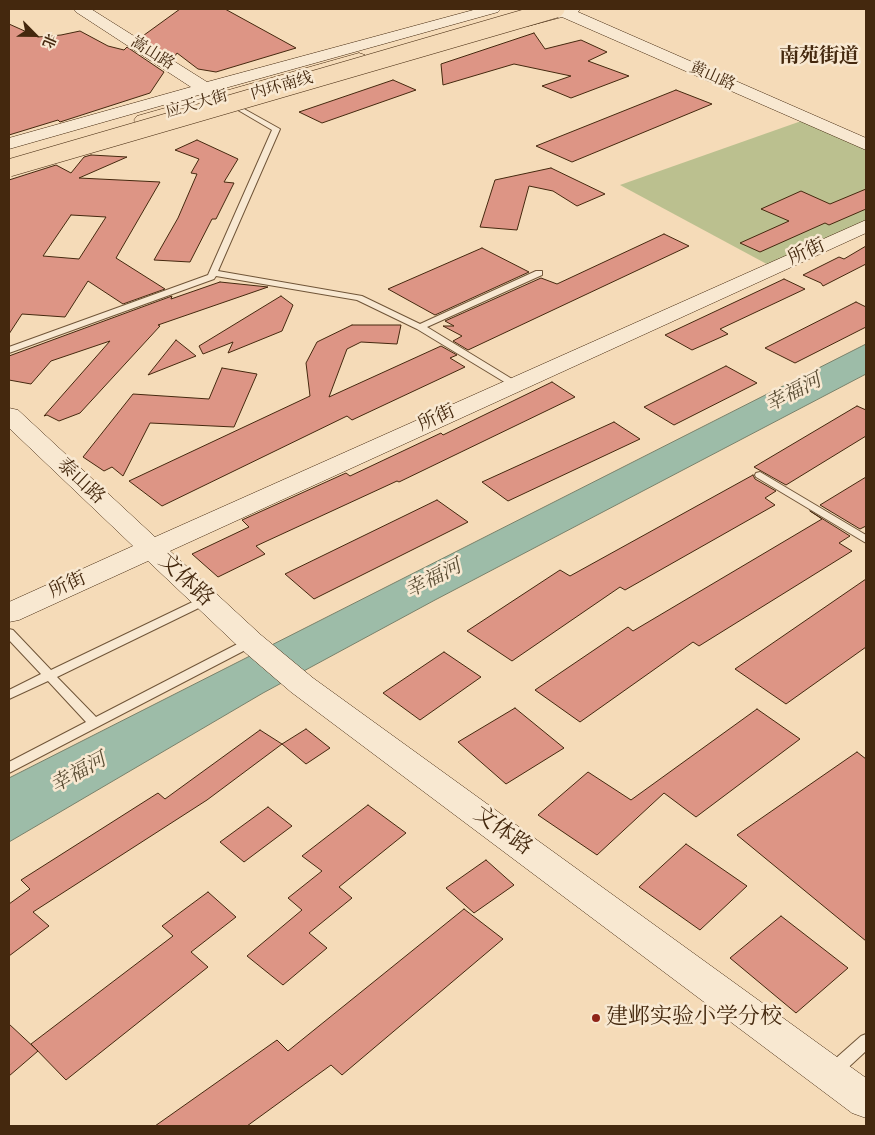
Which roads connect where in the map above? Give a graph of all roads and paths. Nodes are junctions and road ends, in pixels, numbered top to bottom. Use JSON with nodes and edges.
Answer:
{"nodes":[{"id":1,"x":81,"y":9,"type":"edge"},
{"id":2,"x":493,"y":9,"type":"edge"},
{"id":3,"x":514,"y":9,"type":"edge"},
{"id":4,"x":529,"y":9,"type":"edge"},
{"id":5,"x":545,"y":9,"type":"edge"},
{"id":6,"x":562,"y":9,"type":"edge"},
{"id":7,"x":587,"y":9,"type":"edge"},
{"id":8,"x":205,"y":88,"type":"junction"},
{"id":9,"x":222,"y":99,"type":"junction"},
{"id":10,"x":866,"y":130,"type":"edge"},
{"id":11,"x":9,"y":144,"type":"edge"},
{"id":12,"x":866,"y":145,"type":"edge"},
{"id":13,"x":9,"y":153,"type":"edge"},
{"id":14,"x":9,"y":160,"type":"edge"},
{"id":15,"x":9,"y":166,"type":"edge"},
{"id":16,"x":866,"y":226,"type":"edge"},
{"id":17,"x":213,"y":273,"type":"junction"},
{"id":18,"x":539,"y":273,"type":"dead end"},
{"id":19,"x":420,"y":327,"type":"junction"},
{"id":20,"x":9,"y":350,"type":"edge"},
{"id":21,"x":514,"y":384,"type":"junction"},
{"id":22,"x":9,"y":415,"type":"edge"},
{"id":23,"x":760,"y":475,"type":"dead end"},
{"id":24,"x":866,"y":540,"type":"edge"},
{"id":25,"x":150,"y":549,"type":"junction"},
{"id":26,"x":205,"y":600,"type":"junction"},
{"id":27,"x":12,"y":606,"type":"edge"},
{"id":28,"x":9,"y":633,"type":"edge"},
{"id":29,"x":255,"y":645,"type":"junction"},
{"id":30,"x":49,"y":675,"type":"junction"},
{"id":31,"x":9,"y":694,"type":"edge"},
{"id":32,"x":94,"y":723,"type":"junction"},
{"id":33,"x":9,"y":768,"type":"edge"},
{"id":34,"x":866,"y":1041,"type":"edge"},
{"id":35,"x":830,"y":1074,"type":"junction"},
{"id":36,"x":866,"y":1100,"type":"edge"}],
"edges":[{"from":1,"to":8,"type":"street","name":"嵩山路"},
{"from":2,"to":8,"type":"street","name":"应天大街"},
{"from":3,"to":13,"type":"main road","name":"内环南线"},
{"from":4,"to":9,"type":"main road","name":"应天大街"},
{"from":5,"to":9,"type":"main road","name":"应天大街"},
{"from":6,"to":9,"type":"street","name":"应天大街"},
{"from":6,"to":12,"type":"street","name":"黄山路"},
{"from":6,"to":15,"type":"main road","name":"内环南线","bridge":true},
{"from":7,"to":10,"type":"street","name":"黄山路"},
{"from":8,"to":9,"type":"street","name":"嵩山路"},
{"from":8,"to":11,"type":"street","name":"应天大街"},
{"from":9,"to":14,"type":"main road","name":"应天大街"},
{"from":9,"to":15,"type":"main road","name":"应天大街"},
{"from":9,"to":17,"type":"lane"},
{"from":16,"to":21,"type":"street","name":"所街"},
{"from":17,"to":19,"type":"lane"},
{"from":17,"to":20,"type":"lane"},
{"from":18,"to":19,"type":"lane"},
{"from":19,"to":21,"type":"lane"},
{"from":21,"to":25,"type":"street","name":"所街"},
{"from":22,"to":25,"type":"street","name":"泰山路"},
{"from":23,"to":24,"type":"lane"},
{"from":25,"to":26,"type":"street","name":"文体路"},
{"from":25,"to":27,"type":"street","name":"所街"},
{"from":26,"to":29,"type":"street","name":"文体路"},
{"from":26,"to":30,"type":"lane"},
{"from":28,"to":30,"type":"lane"},
{"from":29,"to":32,"type":"lane"},
{"from":29,"to":35,"type":"street","name":"文体路"},
{"from":30,"to":31,"type":"lane"},
{"from":30,"to":32,"type":"lane"},
{"from":32,"to":33,"type":"lane"},
{"from":34,"to":35,"type":"lane"},
{"from":35,"to":36,"type":"street","name":"文体路"}]}
